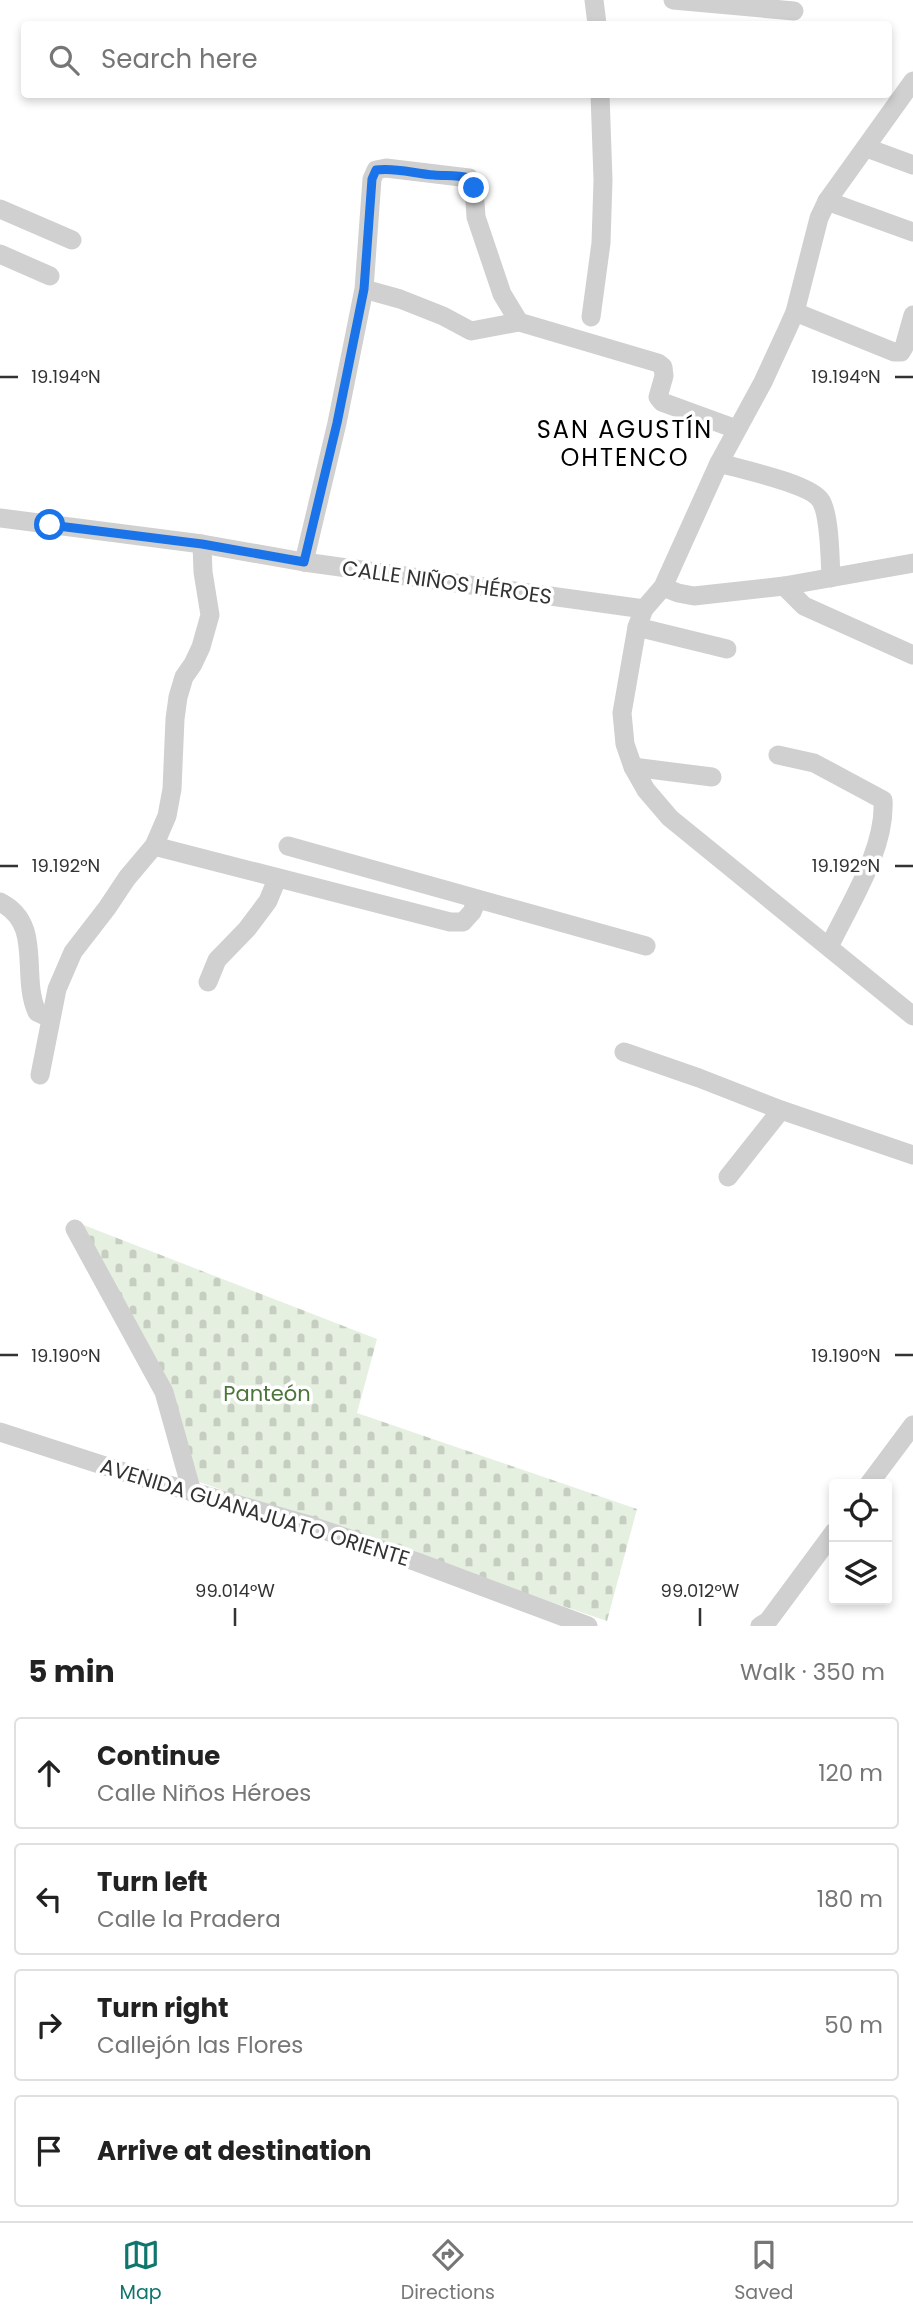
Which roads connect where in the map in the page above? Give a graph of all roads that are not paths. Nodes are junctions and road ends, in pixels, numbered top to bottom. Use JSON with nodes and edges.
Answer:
{"nodes":[{"id":1,"x":594,"y":0,"type":"edge"},
{"id":2,"x":673,"y":0,"type":"edge"},
{"id":3,"x":794,"y":11,"type":"dead end"},
{"id":4,"x":597,"y":21,"type":"edge"},
{"id":5,"x":913,"y":81,"type":"edge"},
{"id":6,"x":600,"y":98,"type":"edge"},
{"id":7,"x":867,"y":148,"type":"junction"},
{"id":8,"x":913,"y":165,"type":"edge"},
{"id":9,"x":827,"y":201,"type":"junction"},
{"id":10,"x":0,"y":209,"type":"edge"},
{"id":11,"x":913,"y":232,"type":"edge"},
{"id":12,"x":72,"y":240,"type":"dead end"},
{"id":13,"x":0,"y":254,"type":"edge"},
{"id":14,"x":50,"y":276,"type":"dead end"},
{"id":15,"x":364,"y":289,"type":"junction"},
{"id":16,"x":795,"y":312,"type":"junction"},
{"id":17,"x":913,"y":315,"type":"edge"},
{"id":18,"x":591,"y":317,"type":"dead end"},
{"id":19,"x":519,"y":322,"type":"junction"},
{"id":20,"x":736,"y":429,"type":"junction"},
{"id":21,"x":719,"y":463,"type":"junction"},
{"id":22,"x":0,"y":519,"type":"edge"},
{"id":23,"x":202,"y":544,"type":"junction"},
{"id":24,"x":304,"y":562,"type":"junction"},
{"id":25,"x":913,"y":563,"type":"edge"},
{"id":26,"x":831,"y":578,"type":"junction"},
{"id":27,"x":785,"y":586,"type":"junction"},
{"id":28,"x":663,"y":587,"type":"junction"},
{"id":29,"x":640,"y":618,"type":"junction"},
{"id":30,"x":727,"y":649,"type":"dead end"},
{"id":31,"x":913,"y":655,"type":"edge"},
{"id":32,"x":778,"y":755,"type":"dead end"},
{"id":33,"x":633,"y":767,"type":"junction"},
{"id":34,"x":712,"y":778,"type":"dead end"},
{"id":35,"x":154,"y":846,"type":"junction"},
{"id":36,"x":288,"y":846,"type":"dead end"},
{"id":37,"x":278,"y":879,"type":"junction"},
{"id":38,"x":477,"y":900,"type":"junction"},
{"id":39,"x":0,"y":902,"type":"edge"},
{"id":40,"x":646,"y":946,"type":"dead end"},
{"id":41,"x":829,"y":947,"type":"junction"},
{"id":42,"x":208,"y":982,"type":"dead end"},
{"id":43,"x":913,"y":1016,"type":"edge"},
{"id":44,"x":50,"y":1017,"type":"junction"},
{"id":45,"x":624,"y":1052,"type":"dead end"},
{"id":46,"x":40,"y":1076,"type":"dead end"},
{"id":47,"x":781,"y":1111,"type":"junction"},
{"id":48,"x":913,"y":1155,"type":"edge"},
{"id":49,"x":728,"y":1177,"type":"dead end"},
{"id":50,"x":75,"y":1229,"type":"dead end"},
{"id":51,"x":913,"y":1425,"type":"edge"},
{"id":52,"x":0,"y":1432,"type":"edge"},
{"id":53,"x":873,"y":1479,"type":"edge"},
{"id":54,"x":192,"y":1492,"type":"junction"},
{"id":55,"x":829,"y":1539,"type":"edge"},
{"id":56,"x":588,"y":1626,"type":"edge"},
{"id":57,"x":760,"y":1626,"type":"edge"}],
"edges":[{"from":1,"to":4,"type":"street"},
{"from":2,"to":3,"type":"street"},
{"from":5,"to":7,"type":"street"},
{"from":6,"to":18,"type":"street"},
{"from":7,"to":8,"type":"street"},
{"from":7,"to":9,"type":"street"},
{"from":9,"to":11,"type":"street"},
{"from":9,"to":16,"type":"street"},
{"from":10,"to":12,"type":"street"},
{"from":13,"to":14,"type":"street"},
{"from":15,"to":19,"type":"street"},
{"from":15,"to":19,"type":"street"},
{"from":15,"to":24,"type":"street"},
{"from":16,"to":17,"type":"street"},
{"from":16,"to":20,"type":"street"},
{"from":19,"to":20,"type":"street"},
{"from":20,"to":21,"type":"street"},
{"from":21,"to":26,"type":"street"},
{"from":21,"to":28,"type":"street"},
{"from":22,"to":23,"type":"street","name":"CALLE NIÑOS HÉROES"},
{"from":23,"to":24,"type":"street","name":"CALLE NIÑOS HÉROES"},
{"from":23,"to":35,"type":"street"},
{"from":24,"to":29,"type":"street","name":"CALLE NIÑOS HÉROES"},
{"from":25,"to":26,"type":"street"},
{"from":26,"to":27,"type":"street"},
{"from":27,"to":28,"type":"street"},
{"from":27,"to":31,"type":"street"},
{"from":28,"to":29,"type":"street"},
{"from":29,"to":30,"type":"street","name":"CALLE NIÑOS HÉROES"},
{"from":29,"to":33,"type":"street"},
{"from":32,"to":41,"type":"street"},
{"from":33,"to":34,"type":"street"},
{"from":33,"to":41,"type":"street"},
{"from":35,"to":37,"type":"street"},
{"from":35,"to":44,"type":"street"},
{"from":36,"to":38,"type":"street"},
{"from":37,"to":38,"type":"street"},
{"from":37,"to":42,"type":"street"},
{"from":38,"to":40,"type":"street"},
{"from":39,"to":44,"type":"street"},
{"from":41,"to":43,"type":"street"},
{"from":44,"to":46,"type":"street"},
{"from":45,"to":47,"type":"street"},
{"from":47,"to":48,"type":"street"},
{"from":47,"to":49,"type":"street"},
{"from":50,"to":54,"type":"street"},
{"from":51,"to":53,"type":"street"},
{"from":52,"to":54,"type":"street","name":"AVENIDA GUANAJUATO ORIENTE"},
{"from":54,"to":56,"type":"street","name":"AVENIDA GUANAJUATO ORIENTE"},
{"from":55,"to":57,"type":"street"}]}
